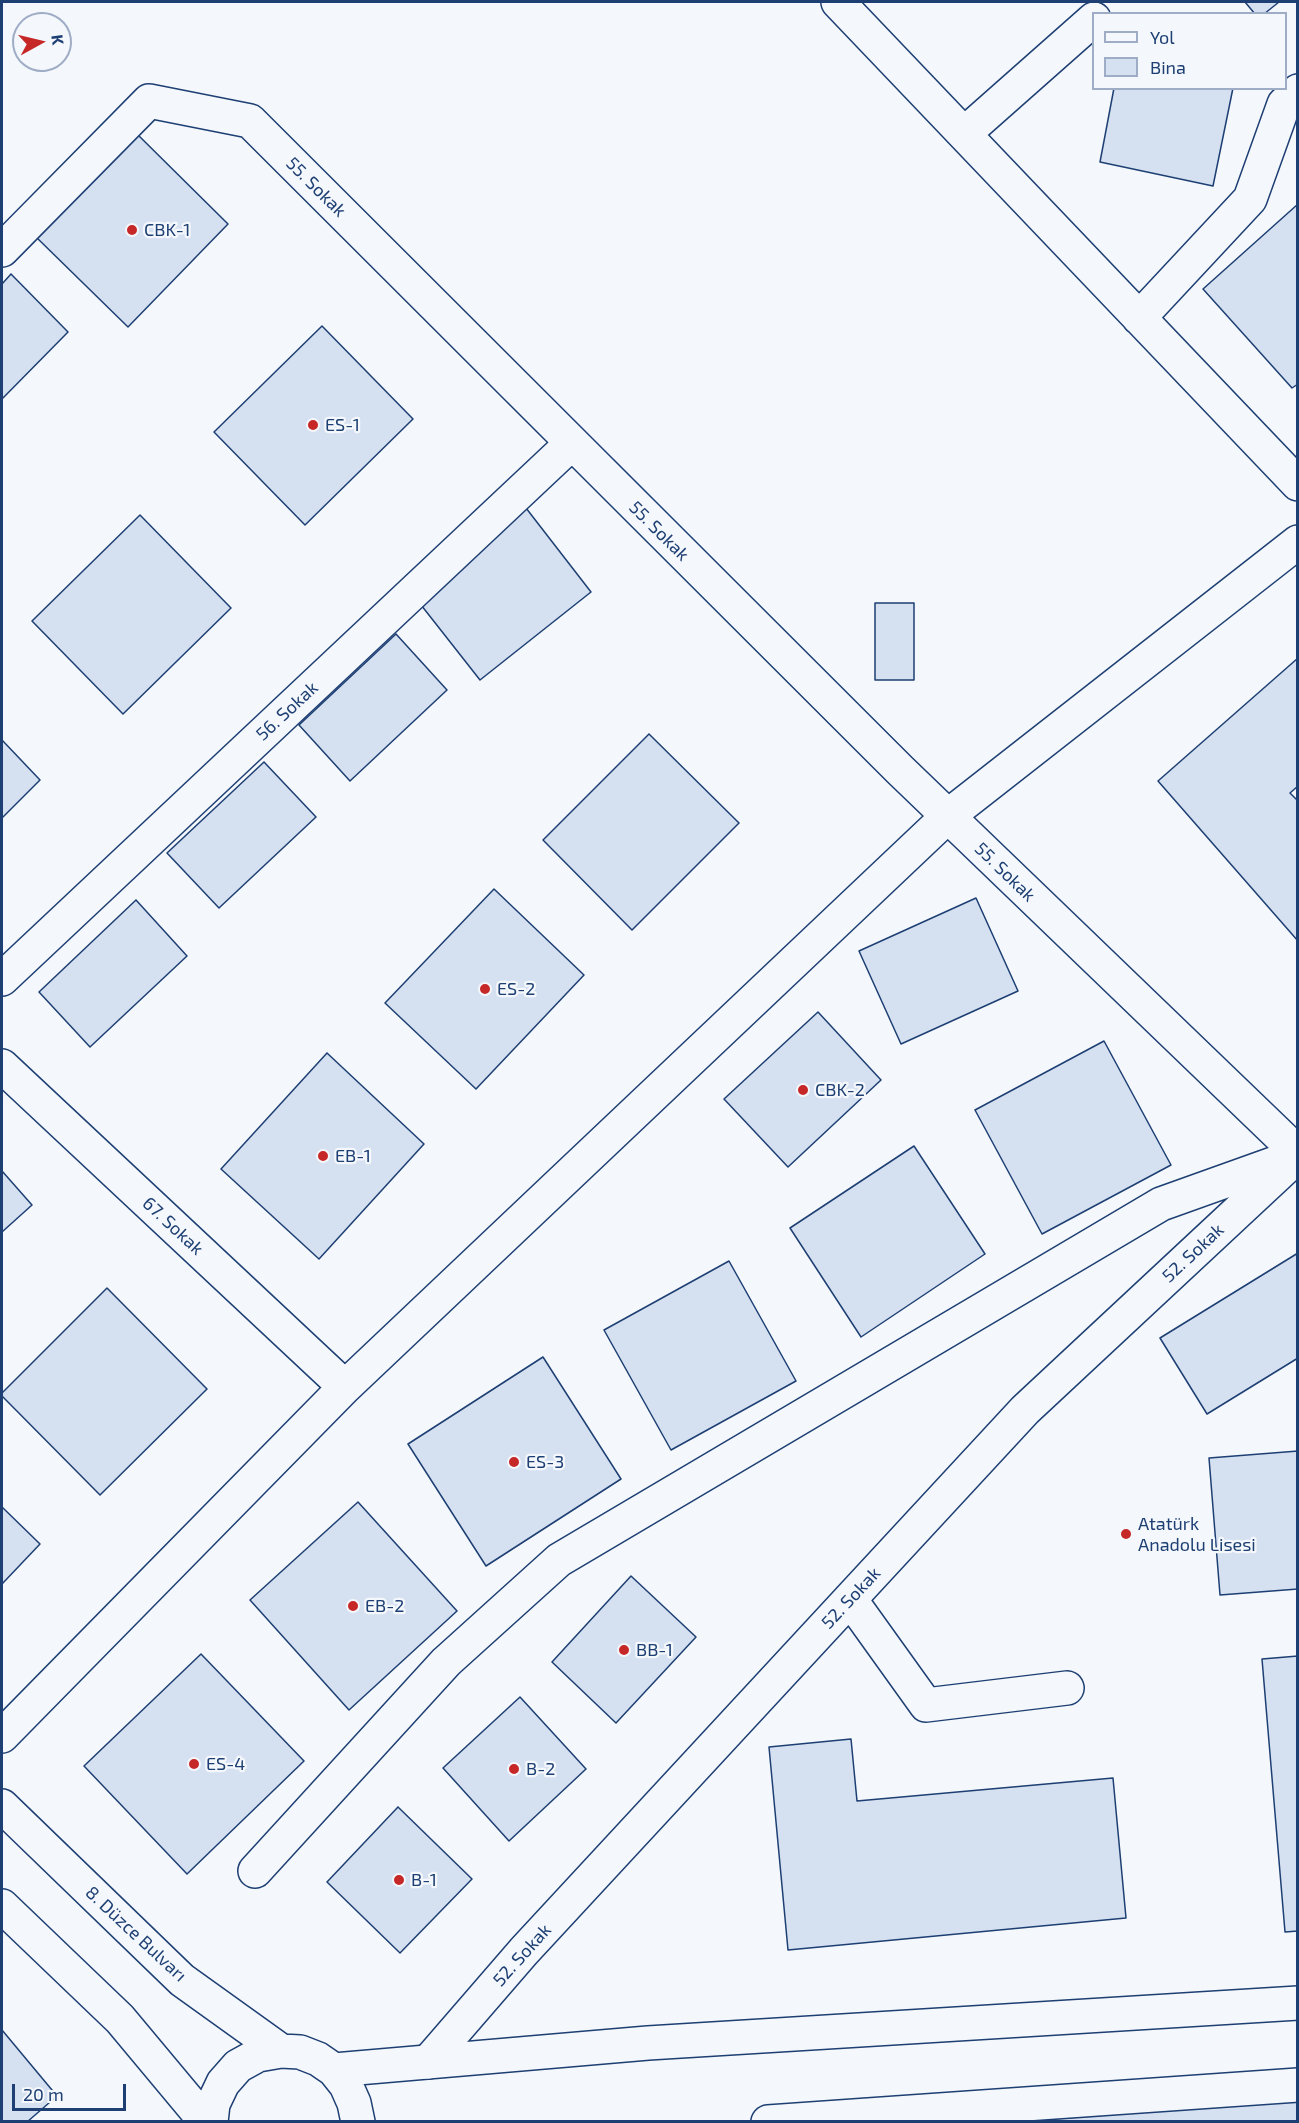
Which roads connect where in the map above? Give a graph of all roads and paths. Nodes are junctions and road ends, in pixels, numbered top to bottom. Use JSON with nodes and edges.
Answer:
{"nodes":[{"id":1,"x":838,"y":2,"type":"edge"},
{"id":2,"x":1092,"y":21,"type":"edge"},
{"id":3,"x":1298,"y":91,"type":"edge"},
{"id":4,"x":964,"y":134,"type":"junction"},
{"id":5,"x":2,"y":249,"type":"edge"},
{"id":6,"x":1139,"y":318,"type":"junction"},
{"id":7,"x":572,"y":444,"type":"junction"},
{"id":8,"x":1298,"y":484,"type":"edge"},
{"id":9,"x":1298,"y":542,"type":"edge"},
{"id":10,"x":948,"y":816,"type":"junction"},
{"id":11,"x":2,"y":979,"type":"edge"},
{"id":12,"x":2,"y":1066,"type":"edge"},
{"id":13,"x":1298,"y":1155,"type":"edge"},
{"id":14,"x":345,"y":1387,"type":"junction"},
{"id":15,"x":850,"y":1599,"type":"junction"},
{"id":16,"x":1067,"y":1688,"type":"dead end"},
{"id":17,"x":2,"y":1736,"type":"edge"},
{"id":18,"x":2,"y":1806,"type":"edge"},
{"id":19,"x":255,"y":1871,"type":"dead end"},
{"id":20,"x":2,"y":1905,"type":"edge"},
{"id":21,"x":1298,"y":2003,"type":"edge"},
{"id":22,"x":281,"y":2050,"type":"junction"},
{"id":23,"x":428,"y":2062,"type":"junction"},
{"id":24,"x":334,"y":2070,"type":"junction"},
{"id":25,"x":1298,"y":2085,"type":"edge"},
{"id":26,"x":896,"y":2117,"type":"edge"},
{"id":27,"x":206,"y":2121,"type":"edge"},
{"id":28,"x":212,"y":2121,"type":"edge"},
{"id":29,"x":358,"y":2121,"type":"edge"},
{"id":30,"x":768,"y":2121,"type":"edge"}],
"edges":[{"from":1,"to":4,"type":"street"},
{"from":2,"to":4,"type":"street"},
{"from":3,"to":6,"type":"street"},
{"from":4,"to":6,"type":"street"},
{"from":5,"to":7,"type":"street","name":"55. Sokak"},
{"from":6,"to":8,"type":"street"},
{"from":7,"to":10,"type":"street","name":"55. Sokak"},
{"from":7,"to":11,"type":"street","name":"56. Sokak"},
{"from":9,"to":10,"type":"street"},
{"from":10,"to":13,"type":"street","name":"55. Sokak"},
{"from":10,"to":14,"type":"street"},
{"from":12,"to":14,"type":"street","name":"67. Sokak"},
{"from":13,"to":15,"type":"street","name":"52. Sokak"},
{"from":13,"to":19,"type":"street"},
{"from":14,"to":17,"type":"street"},
{"from":15,"to":16,"type":"street"},
{"from":15,"to":23,"type":"street","name":"52. Sokak"},
{"from":18,"to":22,"type":"street","name":"8. Düzce Bulvarı"},
{"from":20,"to":27,"type":"street"},
{"from":21,"to":23,"type":"street"},
{"from":22,"to":24,"type":"street"},
{"from":22,"to":28,"type":"street"},
{"from":23,"to":24,"type":"street"},
{"from":24,"to":29,"type":"street"},
{"from":25,"to":26,"type":"street"},
{"from":26,"to":30,"type":"street"}]}
